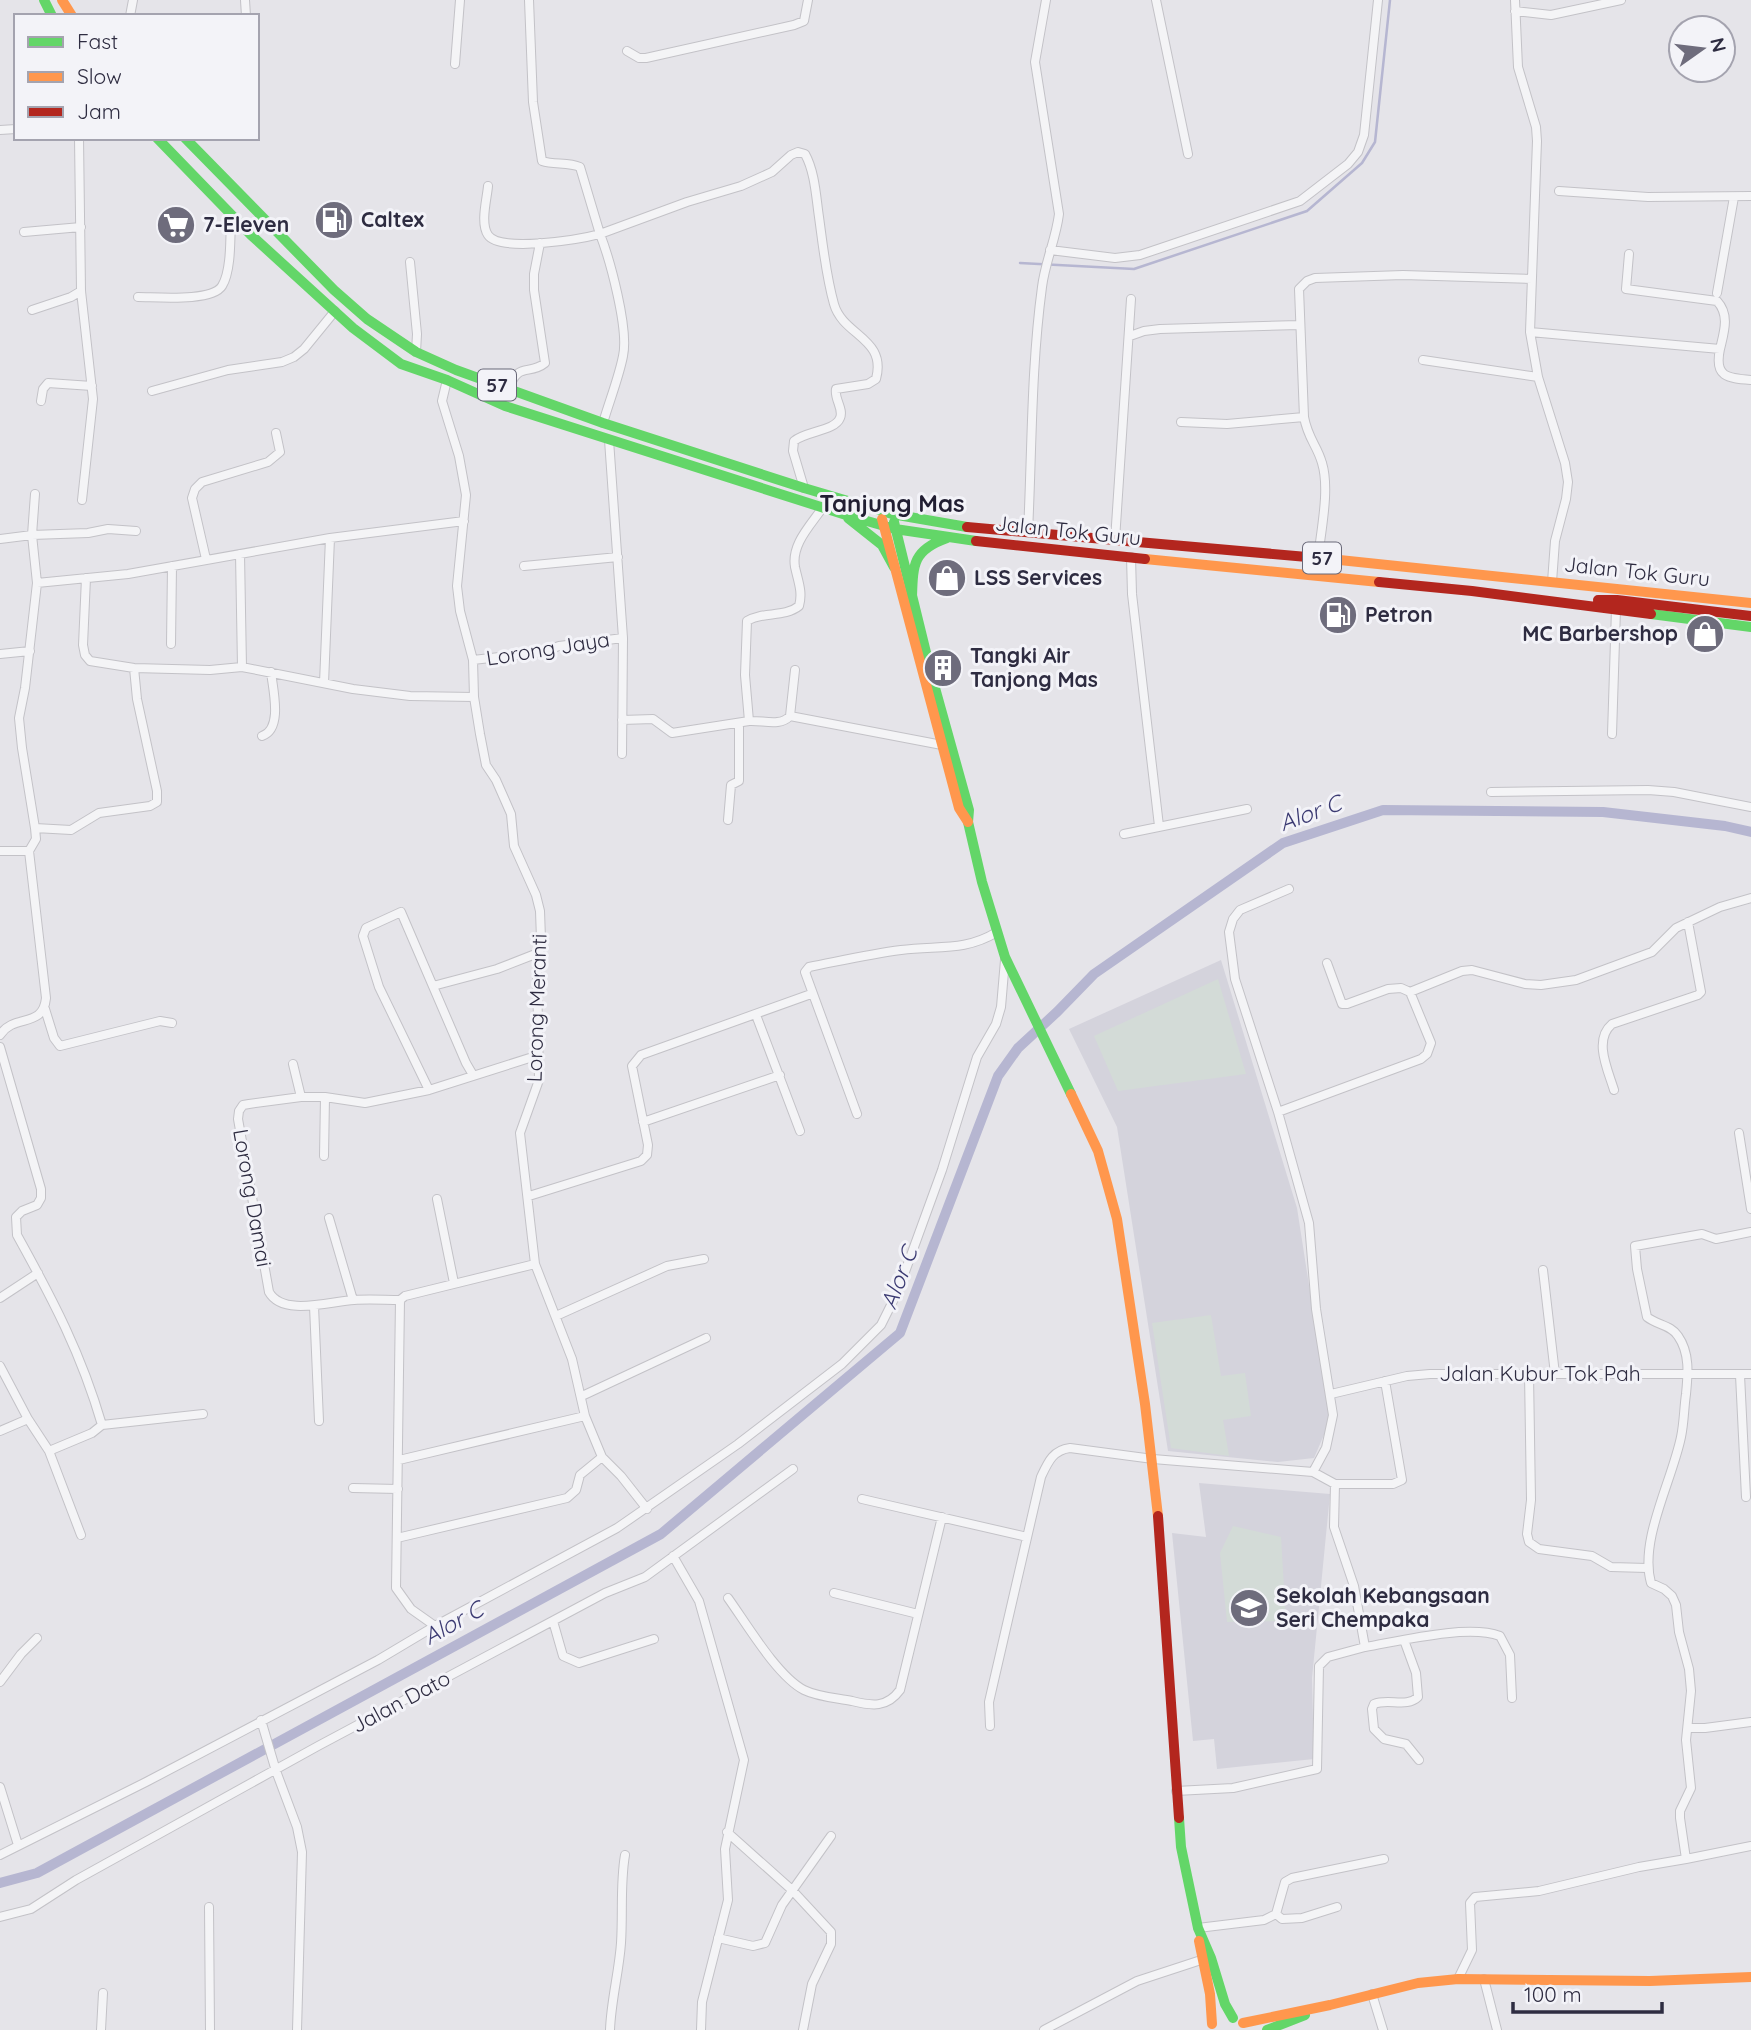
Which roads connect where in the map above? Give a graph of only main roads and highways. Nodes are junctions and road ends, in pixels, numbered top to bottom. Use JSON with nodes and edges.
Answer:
{"nodes":[{"id":1,"x":159,"y":140,"type":"edge"},
{"id":2,"x":187,"y":140,"type":"edge"},
{"id":3,"x":219,"y":173,"type":"junction"},
{"id":4,"x":205,"y":188,"type":"junction"},
{"id":5,"x":880,"y":511,"type":"junction"},
{"id":6,"x":846,"y":514,"type":"junction"},
{"id":7,"x":892,"y":514,"type":"junction"},
{"id":8,"x":889,"y":527,"type":"junction"},
{"id":9,"x":951,"y":537,"type":"junction"},
{"id":10,"x":894,"y":567,"type":"junction"},
{"id":11,"x":912,"y":597,"type":"junction"},
{"id":12,"x":1751,"y":598,"type":"edge"},
{"id":13,"x":1548,"y":600,"type":"junction"},
{"id":14,"x":1726,"y":601,"type":"junction"},
{"id":15,"x":1751,"y":603,"type":"edge"},
{"id":16,"x":1751,"y":616,"type":"edge"},
{"id":17,"x":1751,"y":627,"type":"edge"},
{"id":18,"x":968,"y":822,"type":"junction"},
{"id":19,"x":1198,"y":1928,"type":"junction"},
{"id":20,"x":1751,"y":1977,"type":"edge"},
{"id":21,"x":1330,"y":2005,"type":"junction"},
{"id":22,"x":1241,"y":2024,"type":"edge"},
{"id":23,"x":1210,"y":2027,"type":"edge"},
{"id":24,"x":1267,"y":2030,"type":"edge"}],
"edges":[{"from":1,"to":4,"type":"main road","name":"Jalan Tok Guru","number":"57"},
{"from":2,"to":3,"type":"main road","number":"57"},
{"from":3,"to":4,"type":"main road"},
{"from":3,"to":5,"type":"main road","number":"57"},
{"from":4,"to":6,"type":"main road","name":"Jalan Tok Guru","number":"57"},
{"from":5,"to":7,"type":"main road","number":"57"},
{"from":5,"to":8,"type":"main road"},
{"from":6,"to":8,"type":"main road","name":"Jalan Tok Guru","number":"57"},
{"from":6,"to":10,"type":"main road"},
{"from":7,"to":8,"type":"main road"},
{"from":7,"to":14,"type":"main road","name":"Jalan Tok Guru","number":"57"},
{"from":8,"to":9,"type":"main road","name":"Jalan Tok Guru","number":"57"},
{"from":8,"to":10,"type":"main road"},
{"from":8,"to":11,"type":"main road"},
{"from":9,"to":11,"type":"main road"},
{"from":9,"to":13,"type":"main road","name":"Jalan Tok Guru","number":"57"},
{"from":10,"to":18,"type":"main road"},
{"from":11,"to":18,"type":"main road"},
{"from":12,"to":14,"type":"main road"},
{"from":13,"to":16,"type":"main road"},
{"from":13,"to":17,"type":"main road","name":"Jalan Tok Guru","number":"57"},
{"from":14,"to":15,"type":"main road","name":"Jalan Tok Guru","number":"57"},
{"from":18,"to":19,"type":"main road"},
{"from":19,"to":22,"type":"main road"},
{"from":19,"to":23,"type":"main road"},
{"from":20,"to":21,"type":"main road"},
{"from":21,"to":22,"type":"main road"},
{"from":21,"to":24,"type":"main road"},
{"from":22,"to":23,"type":"main road"}]}
